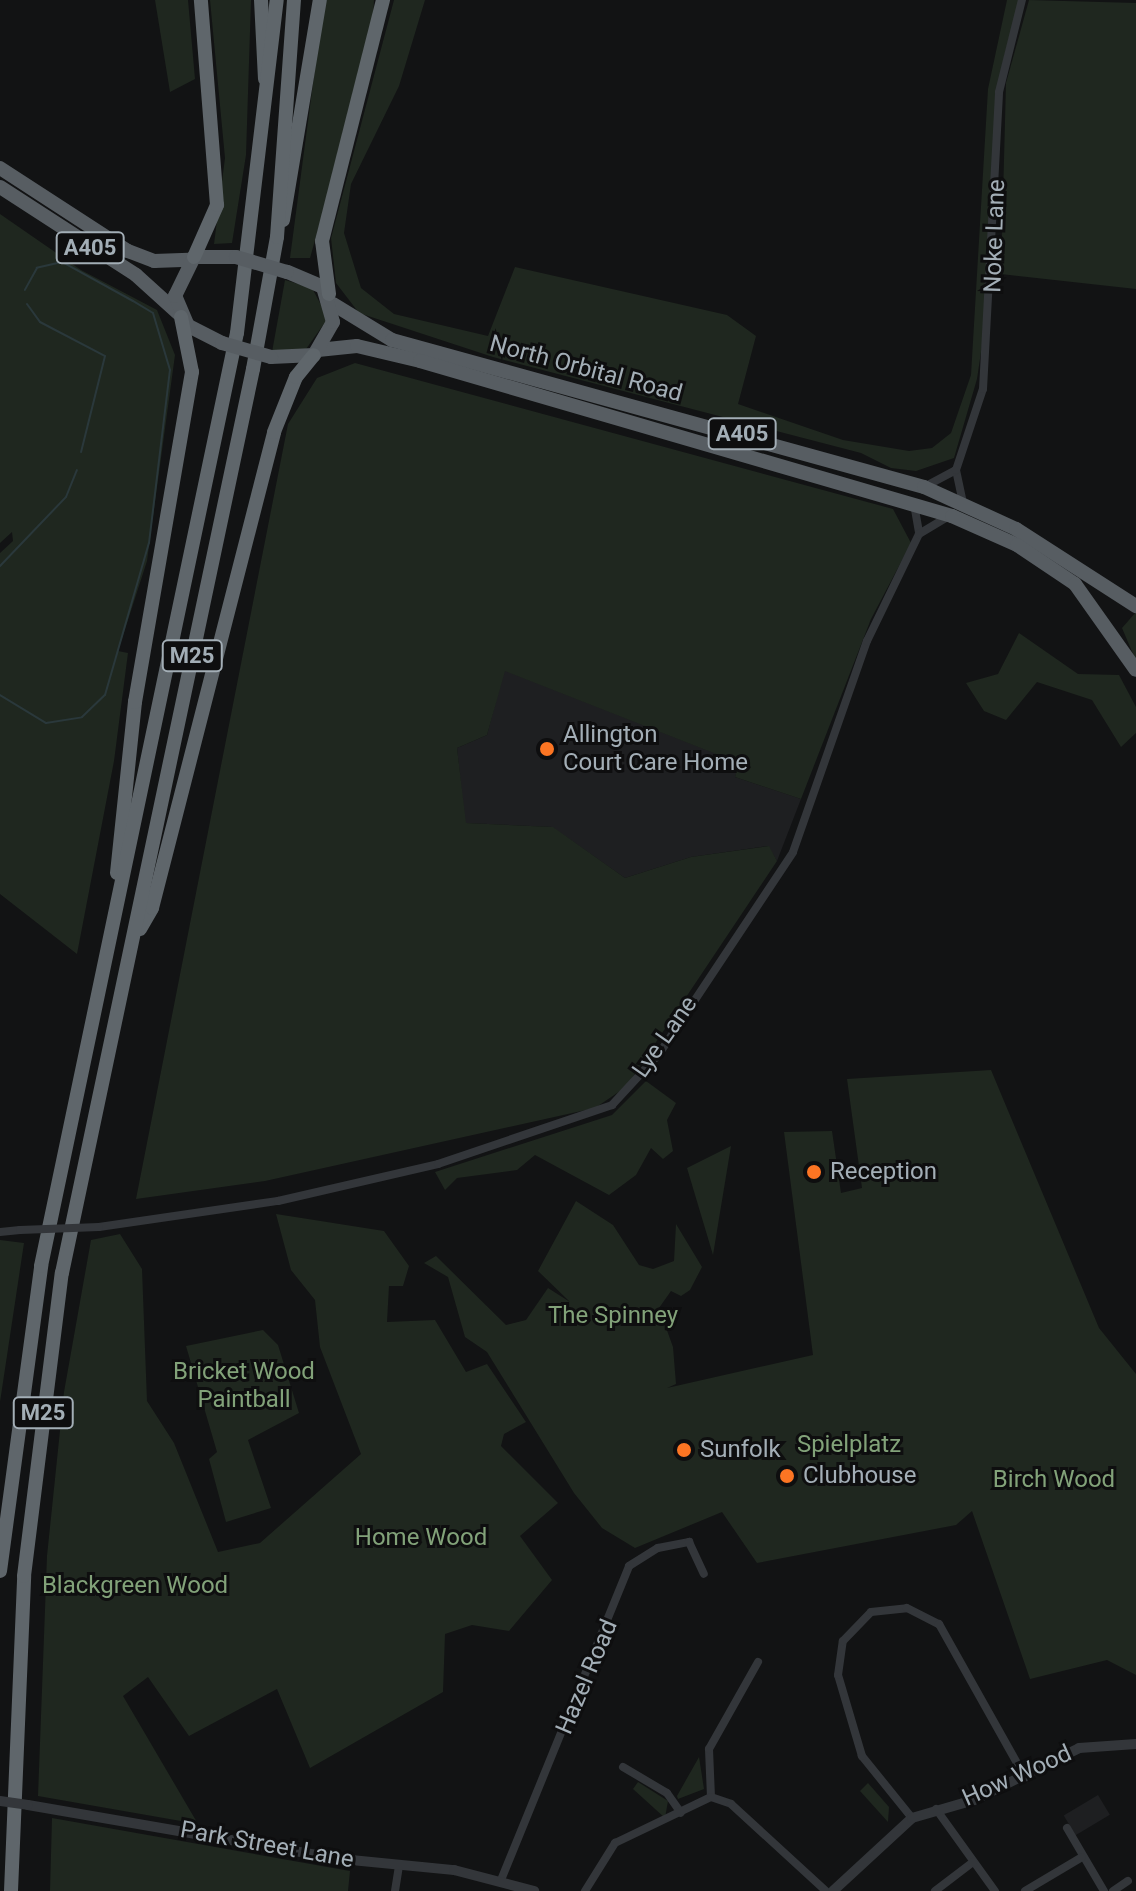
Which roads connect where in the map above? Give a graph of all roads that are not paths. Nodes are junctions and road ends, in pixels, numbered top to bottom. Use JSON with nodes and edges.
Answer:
{"nodes":[{"id":1,"x":201,"y":0,"type":"edge"},
{"id":2,"x":261,"y":0,"type":"edge"},
{"id":3,"x":277,"y":0,"type":"edge"},
{"id":4,"x":294,"y":0,"type":"edge"},
{"id":5,"x":320,"y":0,"type":"edge"},
{"id":6,"x":383,"y":0,"type":"edge"},
{"id":7,"x":1022,"y":0,"type":"edge"},
{"id":8,"x":267,"y":95,"type":"junction"},
{"id":9,"x":0,"y":168,"type":"edge"},
{"id":10,"x":0,"y":187,"type":"edge"},
{"id":11,"x":277,"y":237,"type":"junction"},
{"id":12,"x":192,"y":259,"type":"junction"},
{"id":13,"x":331,"y":299,"type":"junction"},
{"id":14,"x":179,"y":315,"type":"junction"},
{"id":15,"x":316,"y":353,"type":"junction"},
{"id":16,"x":956,"y":470,"type":"junction"},
{"id":17,"x":924,"y":487,"type":"junction"},
{"id":18,"x":913,"y":501,"type":"junction"},
{"id":19,"x":963,"y":502,"type":"junction"},
{"id":20,"x":952,"y":516,"type":"junction"},
{"id":21,"x":919,"y":534,"type":"junction"},
{"id":22,"x":1135,"y":606,"type":"edge"},
{"id":23,"x":1115,"y":634,"type":"junction"},
{"id":24,"x":1136,"y":670,"type":"edge"},
{"id":25,"x":116,"y":902,"type":"junction"},
{"id":26,"x":132,"y":943,"type":"junction"},
{"id":27,"x":0,"y":1232,"type":"edge"},
{"id":28,"x":0,"y":1571,"type":"edge"},
{"id":29,"x":704,"y":1574,"type":"dead end"},
{"id":30,"x":758,"y":1662,"type":"dead end"},
{"id":31,"x":1136,"y":1744,"type":"edge"},
{"id":32,"x":623,"y":1767,"type":"dead end"},
{"id":33,"x":1025,"y":1777,"type":"junction"},
{"id":34,"x":711,"y":1797,"type":"junction"},
{"id":35,"x":0,"y":1801,"type":"edge"},
{"id":36,"x":936,"y":1809,"type":"junction"},
{"id":37,"x":681,"y":1813,"type":"junction"},
{"id":38,"x":912,"y":1818,"type":"junction"},
{"id":39,"x":1067,"y":1828,"type":"dead end"},
{"id":40,"x":1082,"y":1857,"type":"junction"},
{"id":41,"x":973,"y":1862,"type":"junction"},
{"id":42,"x":399,"y":1865,"type":"junction"},
{"id":43,"x":501,"y":1880,"type":"junction"},
{"id":44,"x":1128,"y":1881,"type":"dead end"},
{"id":45,"x":11,"y":1891,"type":"edge"},
{"id":46,"x":395,"y":1891,"type":"edge"},
{"id":47,"x":534,"y":1891,"type":"edge"},
{"id":48,"x":585,"y":1891,"type":"edge"},
{"id":49,"x":826,"y":1891,"type":"edge"},
{"id":50,"x":833,"y":1891,"type":"edge"},
{"id":51,"x":935,"y":1891,"type":"edge"},
{"id":52,"x":995,"y":1891,"type":"edge"},
{"id":53,"x":1025,"y":1891,"type":"edge"},
{"id":54,"x":1104,"y":1891,"type":"edge"},
{"id":55,"x":1113,"y":1891,"type":"edge"}],
"edges":[{"from":1,"to":12,"type":"highway"},
{"from":2,"to":8,"type":"highway"},
{"from":3,"to":8,"type":"highway","number":"M25"},
{"from":4,"to":11,"type":"highway","number":"M25"},
{"from":5,"to":11,"type":"highway"},
{"from":6,"to":13,"type":"highway"},
{"from":7,"to":16,"type":"street","name":"Noke Lane"},
{"from":8,"to":25,"type":"highway","number":"M25"},
{"from":9,"to":12,"type":"highway","number":"A405"},
{"from":10,"to":14,"type":"highway","number":"A405"},
{"from":11,"to":26,"type":"highway","number":"M25"},
{"from":12,"to":13,"type":"highway","name":"North Orbital Road","bridge":true},
{"from":12,"to":14,"type":"highway"},
{"from":13,"to":15,"type":"highway"},
{"from":13,"to":17,"type":"highway","name":"North Orbital Road","number":"A405"},
{"from":14,"to":15,"type":"highway","name":"North Orbital Road","bridge":true},
{"from":14,"to":25,"type":"highway","number":"M25"},
{"from":15,"to":18,"type":"highway","name":"North Orbital Road","number":"A405"},
{"from":15,"to":26,"type":"highway","number":"M25"},
{"from":16,"to":17,"type":"street"},
{"from":16,"to":19,"type":"street"},
{"from":17,"to":19,"type":"highway","name":"North Orbital Road","number":"A405"},
{"from":18,"to":20,"type":"highway","name":"North Orbital Road","number":"A405"},
{"from":18,"to":21,"type":"street"},
{"from":19,"to":22,"type":"highway","name":"North Orbital Road","number":"A405"},
{"from":20,"to":21,"type":"street"},
{"from":20,"to":23,"type":"highway","name":"North Orbital Road","number":"A405"},
{"from":21,"to":27,"type":"street","name":"Lye Lane","bridge":true},
{"from":22,"to":23,"type":"highway"},
{"from":23,"to":24,"type":"highway","name":"North Orbital Road"},
{"from":25,"to":28,"type":"highway","number":"M25"},
{"from":26,"to":45,"type":"highway","number":"M25"},
{"from":29,"to":43,"type":"street","name":"Hazel Road"},
{"from":30,"to":34,"type":"street"},
{"from":31,"to":33,"type":"street","name":"How Wood"},
{"from":32,"to":37,"type":"street"},
{"from":33,"to":36,"type":"street","name":"How Wood"},
{"from":33,"to":38,"type":"street"},
{"from":34,"to":37,"type":"street"},
{"from":34,"to":49,"type":"street"},
{"from":35,"to":42,"type":"street","name":"Park Street Lane","bridge":true},
{"from":36,"to":38,"type":"street","name":"How Wood"},
{"from":36,"to":41,"type":"street"},
{"from":37,"to":48,"type":"street"},
{"from":38,"to":50,"type":"street","name":"How Wood"},
{"from":39,"to":40,"type":"street"},
{"from":40,"to":53,"type":"street"},
{"from":40,"to":54,"type":"street"},
{"from":41,"to":51,"type":"street"},
{"from":41,"to":52,"type":"street"},
{"from":42,"to":43,"type":"street","name":"Park Street Lane"},
{"from":42,"to":46,"type":"street"},
{"from":43,"to":47,"type":"street","name":"Park Street Lane"},
{"from":44,"to":55,"type":"street"}]}
